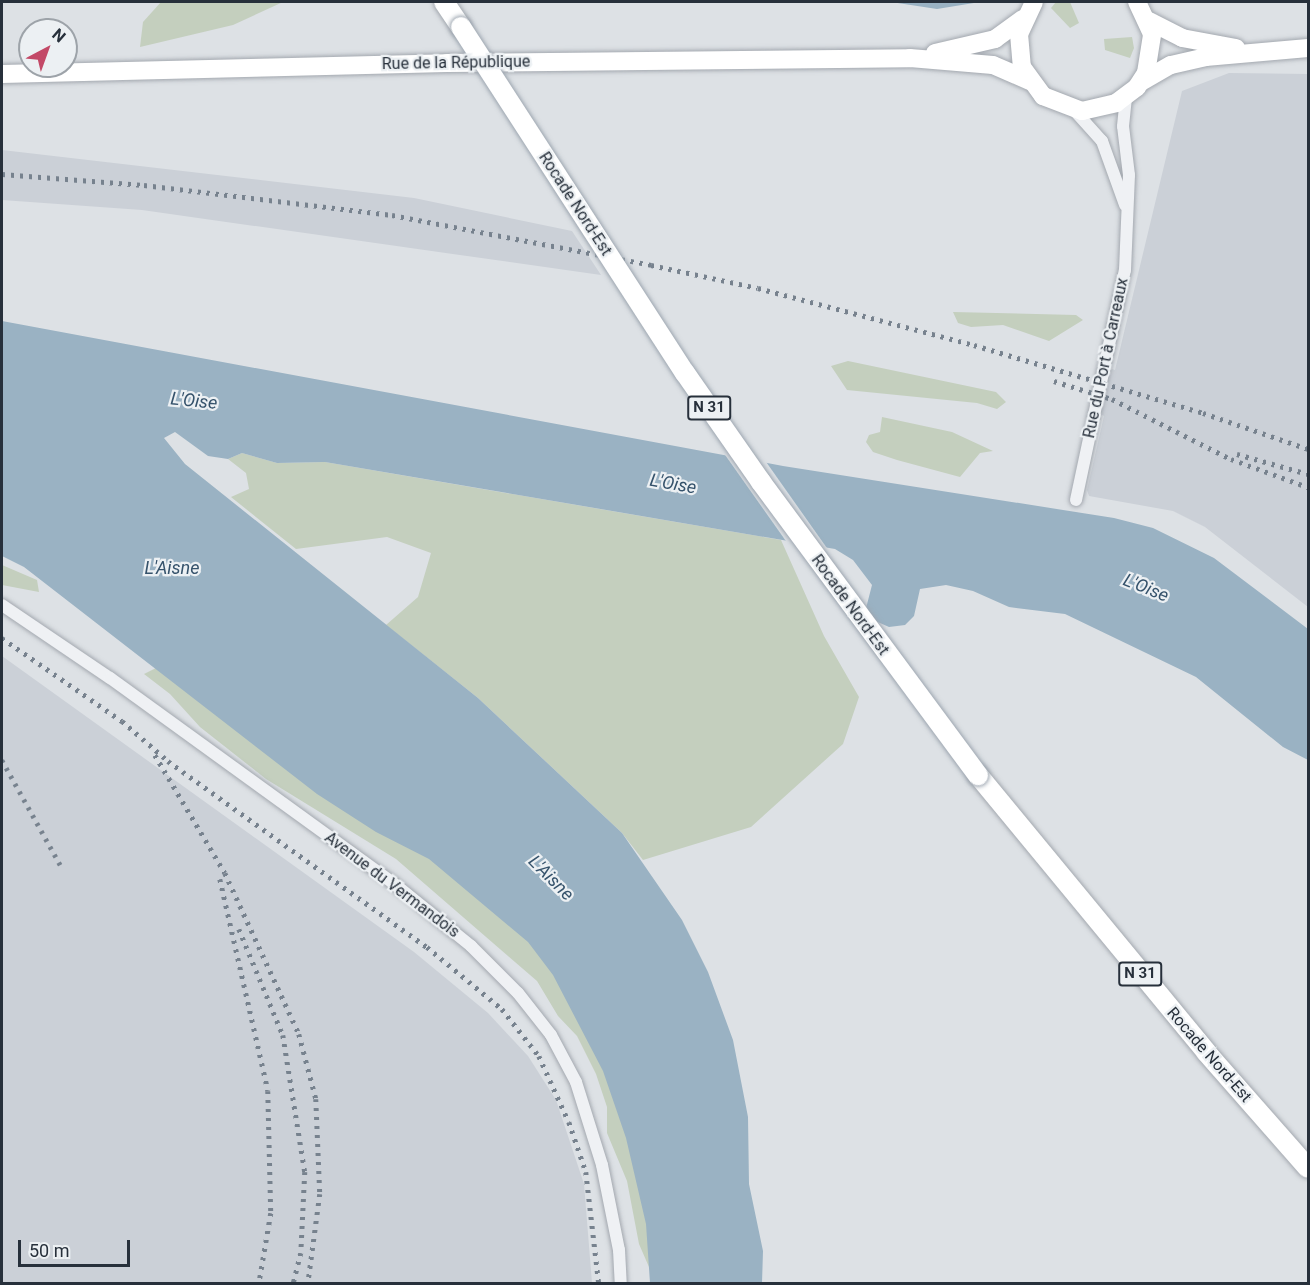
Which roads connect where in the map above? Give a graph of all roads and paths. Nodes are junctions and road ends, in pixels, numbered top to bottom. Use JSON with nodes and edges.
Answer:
{"nodes":[{"id":1,"x":444,"y":2,"type":"edge"},
{"id":2,"x":1137,"y":2,"type":"edge"},
{"id":3,"x":1028,"y":8,"type":"edge"},
{"id":4,"x":1149,"y":21,"type":"junction"},
{"id":5,"x":1308,"y":48,"type":"edge"},
{"id":6,"x":1253,"y":51,"type":"junction"},
{"id":7,"x":910,"y":58,"type":"junction"},
{"id":8,"x":2,"y":74,"type":"edge"},
{"id":9,"x":1030,"y":81,"type":"junction"},
{"id":10,"x":1141,"y":82,"type":"junction"},
{"id":11,"x":1126,"y":97,"type":"junction"},
{"id":12,"x":1074,"y":110,"type":"junction"},
{"id":13,"x":1128,"y":215,"type":"junction"},
{"id":14,"x":1076,"y":500,"type":"dead end"},
{"id":15,"x":2,"y":605,"type":"edge"},
{"id":16,"x":1308,"y":1168,"type":"edge"},
{"id":17,"x":621,"y":1284,"type":"edge"}],
"edges":[{"from":1,"to":16,"type":"main road","name":"Rocade Nord-Est","number":"N 31","bridge":true},
{"from":2,"to":4,"type":"main road"},
{"from":3,"to":7,"type":"main road","name":"Rue de la République"},
{"from":3,"to":9,"type":"main road"},
{"from":4,"to":6,"type":"main road"},
{"from":4,"to":10,"type":"main road"},
{"from":5,"to":6,"type":"main road"},
{"from":6,"to":10,"type":"main road"},
{"from":7,"to":8,"type":"main road","name":"Rue de la République"},
{"from":7,"to":9,"type":"main road","name":"Rue de la République"},
{"from":9,"to":12,"type":"main road"},
{"from":10,"to":11,"type":"main road"},
{"from":11,"to":12,"type":"main road"},
{"from":11,"to":13,"type":"street","name":"Rue du Port à Carreaux"},
{"from":12,"to":13,"type":"street","name":"Rue du Port à Carreaux"},
{"from":13,"to":14,"type":"street","name":"Rue du Port à Carreaux"},
{"from":15,"to":17,"type":"street","name":"Avenue du Vermandois"}]}
